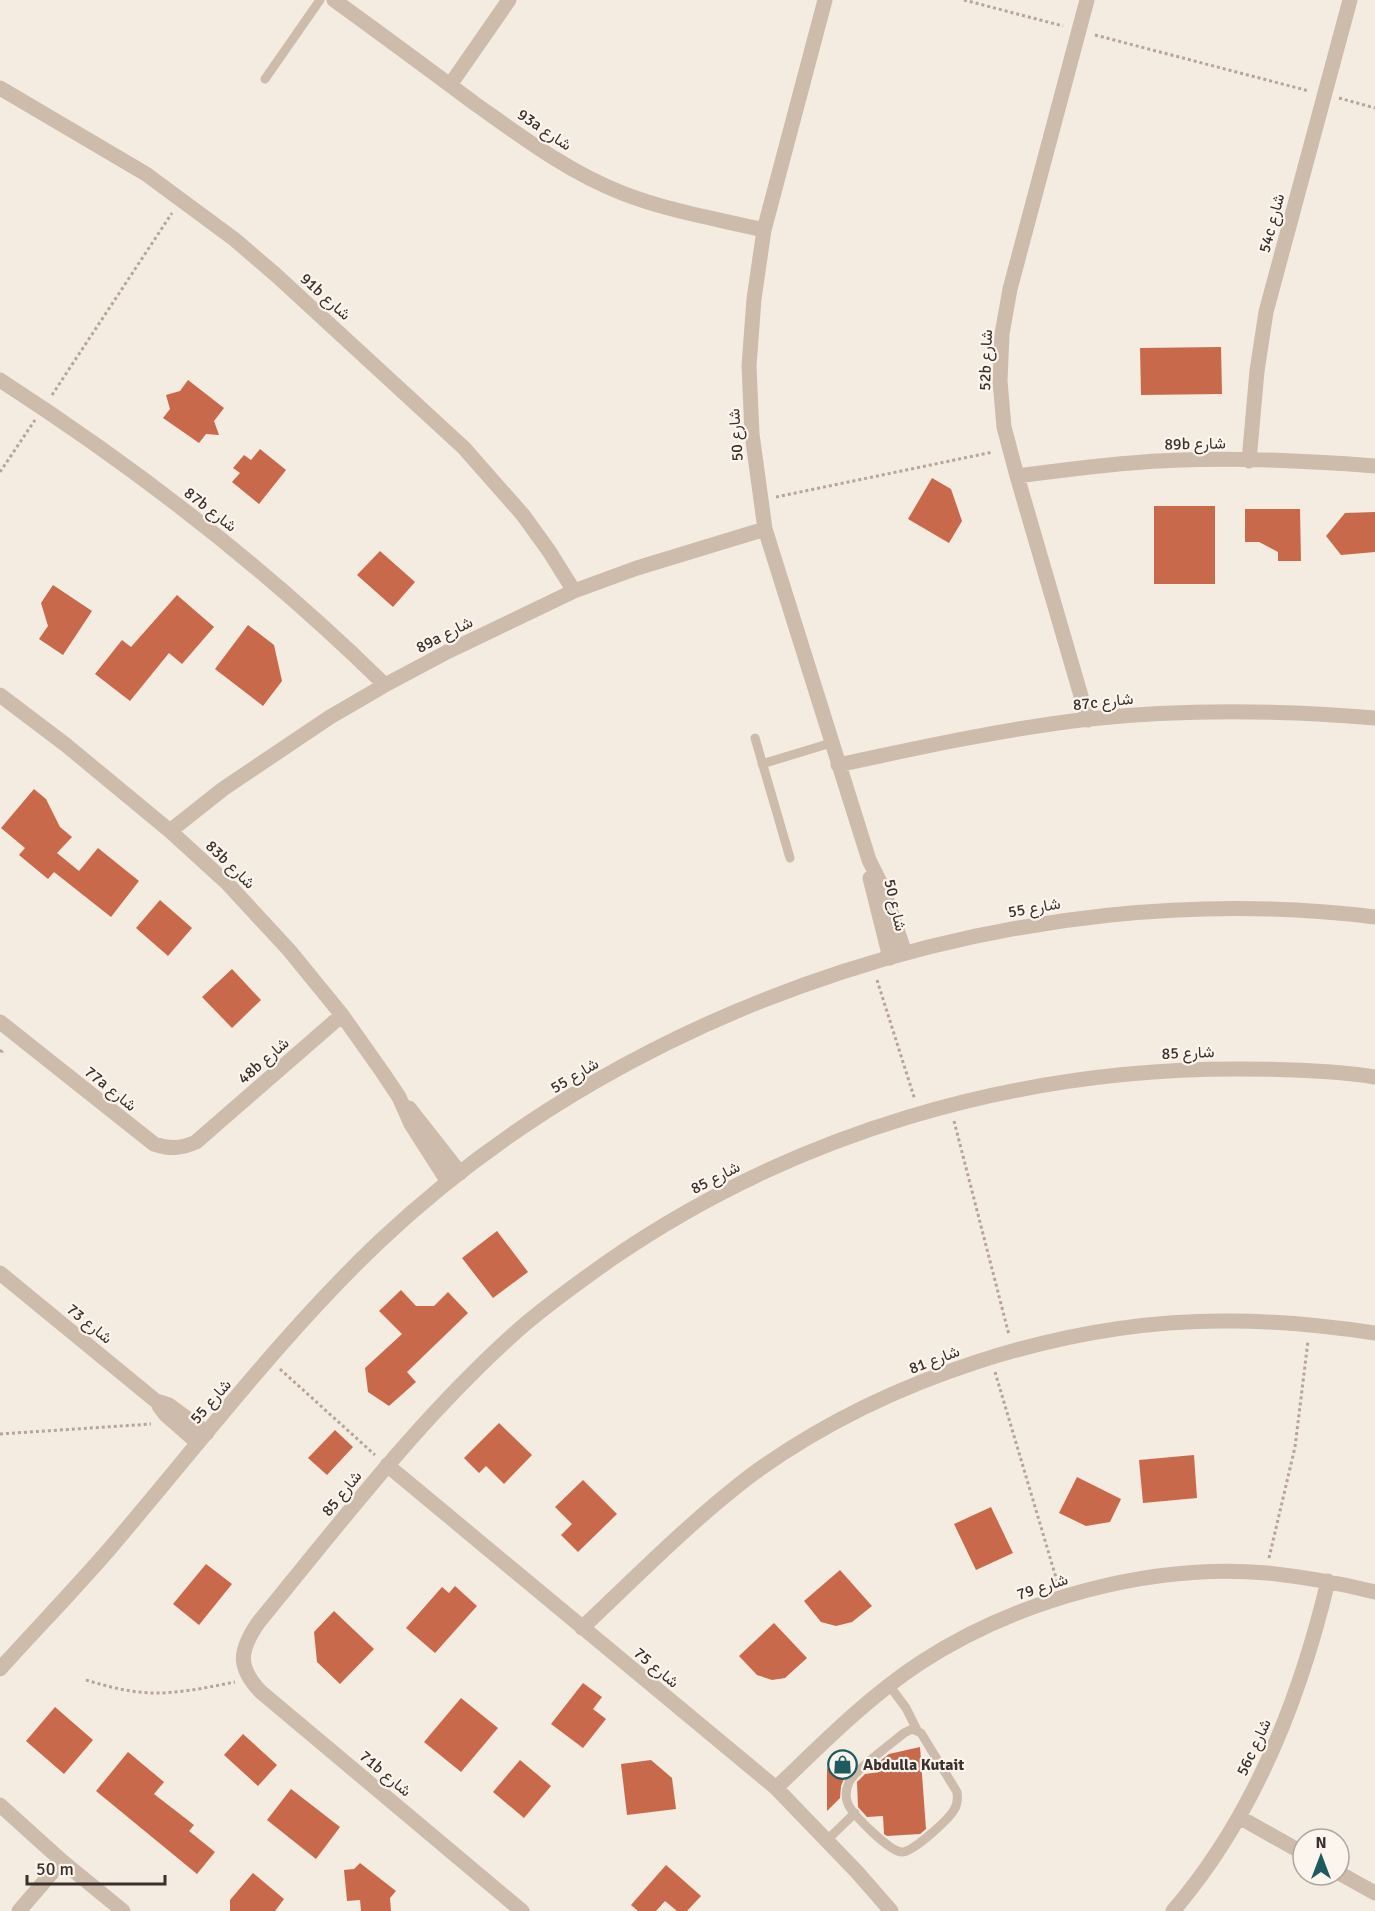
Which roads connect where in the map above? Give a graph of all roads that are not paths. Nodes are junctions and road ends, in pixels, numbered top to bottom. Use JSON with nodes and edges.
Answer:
{"nodes":[{"id":1,"x":320,"y":0,"type":"edge"},
{"id":2,"x":334,"y":0,"type":"edge"},
{"id":3,"x":509,"y":0,"type":"edge"},
{"id":4,"x":825,"y":0,"type":"edge"},
{"id":5,"x":1088,"y":0,"type":"edge"},
{"id":6,"x":1350,"y":0,"type":"edge"},
{"id":7,"x":265,"y":79,"type":"dead end"},
{"id":8,"x":450,"y":85,"type":"junction"},
{"id":9,"x":0,"y":88,"type":"edge"},
{"id":10,"x":764,"y":230,"type":"junction"},
{"id":11,"x":0,"y":380,"type":"edge"},
{"id":12,"x":1249,"y":461,"type":"junction"},
{"id":13,"x":1375,"y":466,"type":"edge"},
{"id":14,"x":1017,"y":476,"type":"junction"},
{"id":15,"x":765,"y":529,"type":"junction"},
{"id":16,"x":574,"y":591,"type":"junction"},
{"id":17,"x":385,"y":685,"type":"junction"},
{"id":18,"x":0,"y":695,"type":"edge"},
{"id":19,"x":1375,"y":718,"type":"edge"},
{"id":20,"x":1088,"y":720,"type":"junction"},
{"id":21,"x":755,"y":738,"type":"dead end"},
{"id":22,"x":831,"y":743,"type":"junction"},
{"id":23,"x":762,"y":764,"type":"junction"},
{"id":24,"x":838,"y":765,"type":"junction"},
{"id":25,"x":170,"y":831,"type":"junction"},
{"id":26,"x":790,"y":858,"type":"dead end"},
{"id":27,"x":1375,"y":917,"type":"edge"},
{"id":28,"x":897,"y":955,"type":"junction"},
{"id":29,"x":342,"y":1015,"type":"junction"},
{"id":30,"x":0,"y":1022,"type":"edge"},
{"id":31,"x":1375,"y":1077,"type":"edge"},
{"id":32,"x":207,"y":1133,"type":"joint"},
{"id":33,"x":454,"y":1177,"type":"junction"},
{"id":34,"x":0,"y":1273,"type":"edge"},
{"id":35,"x":1375,"y":1333,"type":"edge"},
{"id":36,"x":156,"y":1401,"type":"junction"},
{"id":37,"x":202,"y":1438,"type":"junction"},
{"id":38,"x":387,"y":1465,"type":"junction"},
{"id":39,"x":1328,"y":1581,"type":"junction"},
{"id":40,"x":1375,"y":1592,"type":"edge"},
{"id":41,"x":582,"y":1628,"type":"junction"},
{"id":42,"x":0,"y":1669,"type":"edge"},
{"id":43,"x":250,"y":1680,"type":"joint"},
{"id":44,"x":889,"y":1685,"type":"junction"},
{"id":45,"x":917,"y":1730,"type":"junction"},
{"id":46,"x":776,"y":1788,"type":"junction"},
{"id":47,"x":1,"y":1806,"type":"edge"},
{"id":48,"x":855,"y":1813,"type":"junction"},
{"id":49,"x":1239,"y":1817,"type":"junction"},
{"id":50,"x":826,"y":1841,"type":"junction"},
{"id":51,"x":1291,"y":1846,"type":"edge"},
{"id":52,"x":62,"y":1861,"type":"junction"},
{"id":53,"x":1351,"y":1880,"type":"edge"},
{"id":54,"x":1375,"y":1893,"type":"edge"},
{"id":55,"x":19,"y":1911,"type":"edge"},
{"id":56,"x":123,"y":1911,"type":"edge"},
{"id":57,"x":522,"y":1911,"type":"edge"},
{"id":58,"x":891,"y":1911,"type":"edge"},
{"id":59,"x":1173,"y":1911,"type":"edge"}],
"edges":[{"from":1,"to":7,"type":"lane"},
{"from":2,"to":8,"type":"street","name":"93a شارع"},
{"from":3,"to":8,"type":"street"},
{"from":4,"to":10,"type":"street","name":"شارع 50"},
{"from":5,"to":14,"type":"street","name":"52b شارع"},
{"from":6,"to":12,"type":"street","name":"54c شارع"},
{"from":8,"to":10,"type":"street","name":"93a شارع"},
{"from":9,"to":16,"type":"street","name":"91b شارع"},
{"from":10,"to":15,"type":"street","name":"شارع 50"},
{"from":11,"to":17,"type":"street","name":"87b شارع"},
{"from":12,"to":13,"type":"street","name":"89b شارع"},
{"from":12,"to":14,"type":"street","name":"89b شارع"},
{"from":14,"to":20,"type":"street","name":"52b شارع"},
{"from":15,"to":16,"type":"street","name":"89a شارع"},
{"from":15,"to":22,"type":"street","name":"شارع 50"},
{"from":16,"to":17,"type":"street","name":"89a شارع"},
{"from":17,"to":25,"type":"street","name":"89a شارع"},
{"from":18,"to":25,"type":"street","name":"83b شارع"},
{"from":19,"to":20,"type":"street","name":"87c شارع"},
{"from":20,"to":24,"type":"street","name":"87c شارع"},
{"from":21,"to":23,"type":"lane"},
{"from":22,"to":23,"type":"lane"},
{"from":22,"to":24,"type":"street","name":"شارع 50"},
{"from":23,"to":26,"type":"lane"},
{"from":24,"to":28,"type":"street","name":"شارع 50"},
{"from":25,"to":29,"type":"street","name":"83b شارع"},
{"from":27,"to":28,"type":"street","name":"شارع 55"},
{"from":28,"to":33,"type":"street","name":"شارع 55"},
{"from":29,"to":32,"type":"street","name":"48b شارع"},
{"from":29,"to":33,"type":"street","name":"83b شارع"},
{"from":30,"to":32,"type":"street","name":"77a شارع"},
{"from":31,"to":38,"type":"street","name":"شارع 85"},
{"from":33,"to":37,"type":"street","name":"شارع 55"},
{"from":34,"to":36,"type":"street","name":"شارع 73"},
{"from":35,"to":41,"type":"street","name":"شارع 81"},
{"from":36,"to":37,"type":"street","name":"شارع 73"},
{"from":36,"to":37,"type":"street","name":"شارع 73"},
{"from":37,"to":42,"type":"street","name":"شارع 55"},
{"from":38,"to":41,"type":"street","name":"شارع 75"},
{"from":38,"to":43,"type":"street","name":"شارع 85"},
{"from":39,"to":40,"type":"street","name":"شارع 79"},
{"from":39,"to":44,"type":"street","name":"شارع 79"},
{"from":39,"to":49,"type":"street","name":"56c شارع"},
{"from":41,"to":46,"type":"street","name":"شارع 75"},
{"from":43,"to":57,"type":"street","name":"71b شارع"},
{"from":44,"to":45,"type":"lane"},
{"from":44,"to":46,"type":"street","name":"شارع 79"},
{"from":45,"to":48,"type":"lane"},
{"from":45,"to":48,"type":"lane"},
{"from":46,"to":50,"type":"street","name":"شارع 75"},
{"from":47,"to":52,"type":"street"},
{"from":48,"to":50,"type":"lane"},
{"from":49,"to":51,"type":"street"},
{"from":49,"to":59,"type":"street","name":"56c شارع"},
{"from":50,"to":58,"type":"street","name":"شارع 75"},
{"from":52,"to":55,"type":"street"},
{"from":52,"to":56,"type":"street"},
{"from":53,"to":54,"type":"street"}]}
